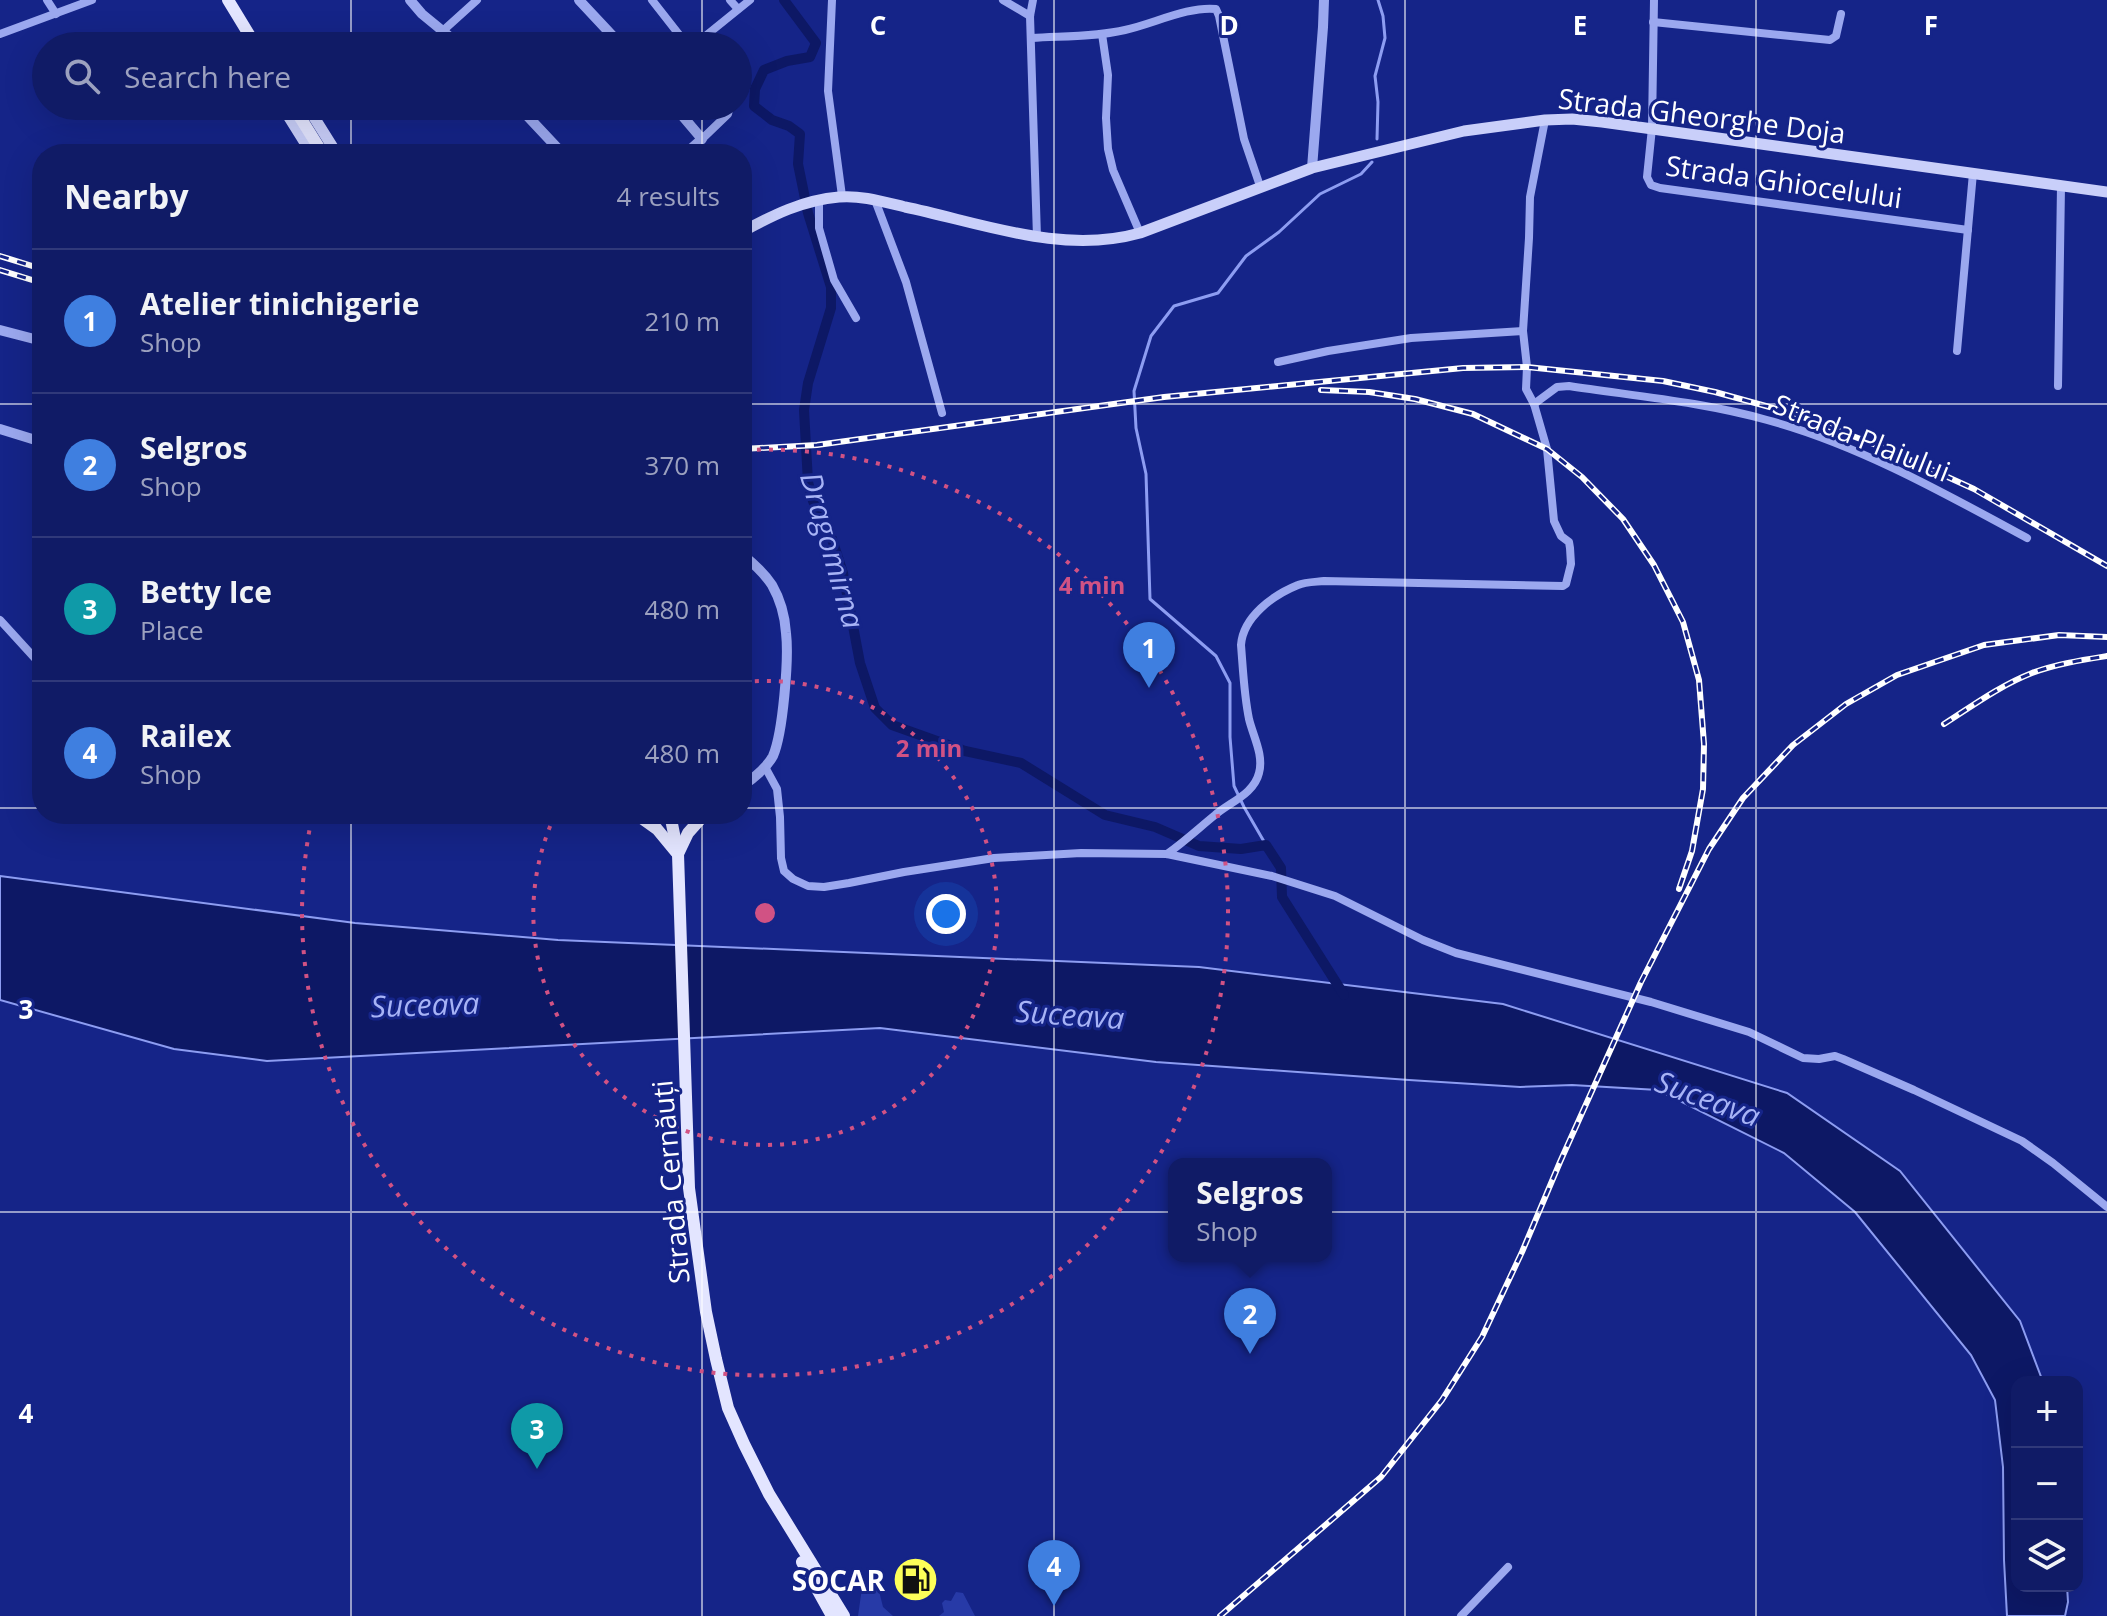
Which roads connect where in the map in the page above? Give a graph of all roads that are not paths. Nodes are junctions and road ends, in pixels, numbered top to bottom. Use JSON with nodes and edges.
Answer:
{"nodes":[{"id":1,"x":47,"y":0,"type":"edge"},
{"id":2,"x":92,"y":0,"type":"edge"},
{"id":3,"x":228,"y":0,"type":"edge"},
{"id":4,"x":410,"y":0,"type":"edge"},
{"id":5,"x":477,"y":0,"type":"edge"},
{"id":6,"x":579,"y":0,"type":"edge"},
{"id":7,"x":652,"y":0,"type":"edge"},
{"id":8,"x":730,"y":0,"type":"edge"},
{"id":9,"x":750,"y":0,"type":"edge"},
{"id":10,"x":832,"y":0,"type":"edge"},
{"id":11,"x":1003,"y":0,"type":"edge"},
{"id":12,"x":1033,"y":0,"type":"edge"},
{"id":13,"x":1324,"y":0,"type":"edge"},
{"id":14,"x":1654,"y":0,"type":"edge"},
{"id":15,"x":738,"y":9,"type":"junction"},
{"id":16,"x":56,"y":14,"type":"junction"},
{"id":17,"x":1841,"y":14,"type":"dead end"},
{"id":18,"x":1030,"y":16,"type":"junction"},
{"id":19,"x":1653,"y":22,"type":"junction"},
{"id":20,"x":443,"y":30,"type":"junction"},
{"id":21,"x":248,"y":32,"type":"edge"},
{"id":22,"x":445,"y":32,"type":"edge"},
{"id":23,"x":609,"y":32,"type":"edge"},
{"id":24,"x":679,"y":32,"type":"edge"},
{"id":25,"x":709,"y":32,"type":"edge"},
{"id":26,"x":0,"y":34,"type":"edge"},
{"id":27,"x":1102,"y":34,"type":"junction"},
{"id":28,"x":1032,"y":38,"type":"junction"},
{"id":29,"x":291,"y":120,"type":"edge"},
{"id":30,"x":302,"y":120,"type":"edge"},
{"id":31,"x":316,"y":120,"type":"edge"},
{"id":32,"x":531,"y":120,"type":"edge"},
{"id":33,"x":686,"y":120,"type":"edge"},
{"id":34,"x":722,"y":120,"type":"edge"},
{"id":35,"x":1545,"y":120,"type":"junction"},
{"id":36,"x":1652,"y":128,"type":"junction"},
{"id":37,"x":702,"y":139,"type":"junction"},
{"id":38,"x":306,"y":144,"type":"edge"},
{"id":39,"x":317,"y":144,"type":"edge"},
{"id":40,"x":331,"y":144,"type":"edge"},
{"id":41,"x":554,"y":144,"type":"edge"},
{"id":42,"x":696,"y":144,"type":"edge"},
{"id":43,"x":1312,"y":168,"type":"junction"},
{"id":44,"x":1973,"y":173,"type":"junction"},
{"id":45,"x":1260,"y":186,"type":"junction"},
{"id":46,"x":2061,"y":186,"type":"junction"},
{"id":47,"x":2107,"y":192,"type":"edge"},
{"id":48,"x":842,"y":196,"type":"junction"},
{"id":49,"x":816,"y":200,"type":"junction"},
{"id":50,"x":875,"y":200,"type":"junction"},
{"id":51,"x":752,"y":226,"type":"edge"},
{"id":52,"x":1968,"y":230,"type":"junction"},
{"id":53,"x":1140,"y":233,"type":"junction"},
{"id":54,"x":1037,"y":237,"type":"junction"},
{"id":55,"x":856,"y":318,"type":"dead end"},
{"id":56,"x":0,"y":330,"type":"edge"},
{"id":57,"x":1523,"y":331,"type":"junction"},
{"id":58,"x":32,"y":338,"type":"edge"},
{"id":59,"x":1957,"y":351,"type":"dead end"},
{"id":60,"x":1278,"y":362,"type":"dead end"},
{"id":61,"x":2058,"y":386,"type":"dead end"},
{"id":62,"x":1534,"y":404,"type":"junction"},
{"id":63,"x":942,"y":413,"type":"dead end"},
{"id":64,"x":0,"y":429,"type":"edge"},
{"id":65,"x":32,"y":439,"type":"edge"},
{"id":66,"x":2027,"y":538,"type":"dead end"},
{"id":67,"x":752,"y":563,"type":"edge"},
{"id":68,"x":0,"y":620,"type":"edge"},
{"id":69,"x":32,"y":655,"type":"edge"},
{"id":70,"x":765,"y":767,"type":"junction"},
{"id":71,"x":752,"y":779,"type":"edge"},
{"id":72,"x":650,"y":824,"type":"edge"},
{"id":73,"x":672,"y":824,"type":"edge"},
{"id":74,"x":696,"y":824,"type":"edge"},
{"id":75,"x":678,"y":854,"type":"junction"},
{"id":76,"x":1167,"y":854,"type":"junction"},
{"id":77,"x":2107,"y":1207,"type":"edge"},
{"id":78,"x":769,"y":1494,"type":"junction"},
{"id":79,"x":1508,"y":1567,"type":"dead end"},
{"id":80,"x":832,"y":1616,"type":"edge"},
{"id":81,"x":844,"y":1616,"type":"edge"},
{"id":82,"x":1461,"y":1616,"type":"edge"}],
"edges":[{"from":1,"to":16,"type":"street"},
{"from":2,"to":16,"type":"street"},
{"from":3,"to":21,"type":"main road"},
{"from":4,"to":20,"type":"street"},
{"from":5,"to":20,"type":"street"},
{"from":6,"to":23,"type":"street"},
{"from":7,"to":24,"type":"street"},
{"from":8,"to":15,"type":"street"},
{"from":9,"to":15,"type":"street"},
{"from":10,"to":48,"type":"street"},
{"from":11,"to":18,"type":"street"},
{"from":12,"to":18,"type":"street"},
{"from":13,"to":43,"type":"street"},
{"from":14,"to":19,"type":"street","name":"Strada Ghiocelului"},
{"from":15,"to":25,"type":"street"},
{"from":16,"to":26,"type":"street"},
{"from":17,"to":19,"type":"street"},
{"from":18,"to":28,"type":"street"},
{"from":19,"to":36,"type":"street","name":"Strada Ghiocelului"},
{"from":20,"to":22,"type":"street"},
{"from":27,"to":28,"type":"street"},
{"from":27,"to":45,"type":"street"},
{"from":27,"to":53,"type":"street"},
{"from":28,"to":54,"type":"street"},
{"from":29,"to":38,"type":"main road"},
{"from":30,"to":39,"type":"main road"},
{"from":31,"to":40,"type":"main road"},
{"from":32,"to":41,"type":"street"},
{"from":33,"to":37,"type":"street"},
{"from":34,"to":37,"type":"street"},
{"from":35,"to":36,"type":"main road","name":"Strada Gheorghe Doja"},
{"from":35,"to":43,"type":"main road","name":"Strada Gheorghe Doja"},
{"from":35,"to":57,"type":"street"},
{"from":36,"to":44,"type":"main road","name":"Strada Gheorghe Doja"},
{"from":36,"to":52,"type":"street","name":"Strada Ghiocelului"},
{"from":37,"to":42,"type":"street"},
{"from":43,"to":45,"type":"main road","name":"Strada Gheorghe Doja"},
{"from":44,"to":46,"type":"main road","name":"Strada Gheorghe Doja"},
{"from":44,"to":52,"type":"street"},
{"from":45,"to":53,"type":"main road","name":"Strada Gheorghe Doja"},
{"from":46,"to":47,"type":"main road","name":"Strada Gheorghe Doja"},
{"from":46,"to":61,"type":"street"},
{"from":48,"to":49,"type":"main road","name":"Strada Gheorghe Doja"},
{"from":48,"to":50,"type":"main road","name":"Strada Gheorghe Doja"},
{"from":49,"to":51,"type":"main road","name":"Strada Gheorghe Doja"},
{"from":49,"to":55,"type":"street"},
{"from":50,"to":54,"type":"main road","name":"Strada Gheorghe Doja"},
{"from":50,"to":63,"type":"street"},
{"from":52,"to":59,"type":"street"},
{"from":53,"to":54,"type":"main road","name":"Strada Gheorghe Doja"},
{"from":56,"to":58,"type":"street"},
{"from":57,"to":60,"type":"street"},
{"from":57,"to":62,"type":"street"},
{"from":62,"to":66,"type":"street","name":"Strada Plaiului"},
{"from":62,"to":76,"type":"street"},
{"from":64,"to":65,"type":"street"},
{"from":67,"to":70,"type":"street"},
{"from":68,"to":69,"type":"street"},
{"from":70,"to":71,"type":"street"},
{"from":70,"to":76,"type":"street"},
{"from":72,"to":75,"type":"main road"},
{"from":73,"to":75,"type":"main road","name":"Strada Cernăuți"},
{"from":74,"to":75,"type":"main road"},
{"from":75,"to":78,"type":"main road","name":"Strada Cernăuți"},
{"from":76,"to":77,"type":"street"},
{"from":78,"to":80,"type":"main road","name":"Strada Cernăuți"},
{"from":78,"to":81,"type":"main road","name":"Strada Cernăuți"},
{"from":79,"to":82,"type":"street"}]}
